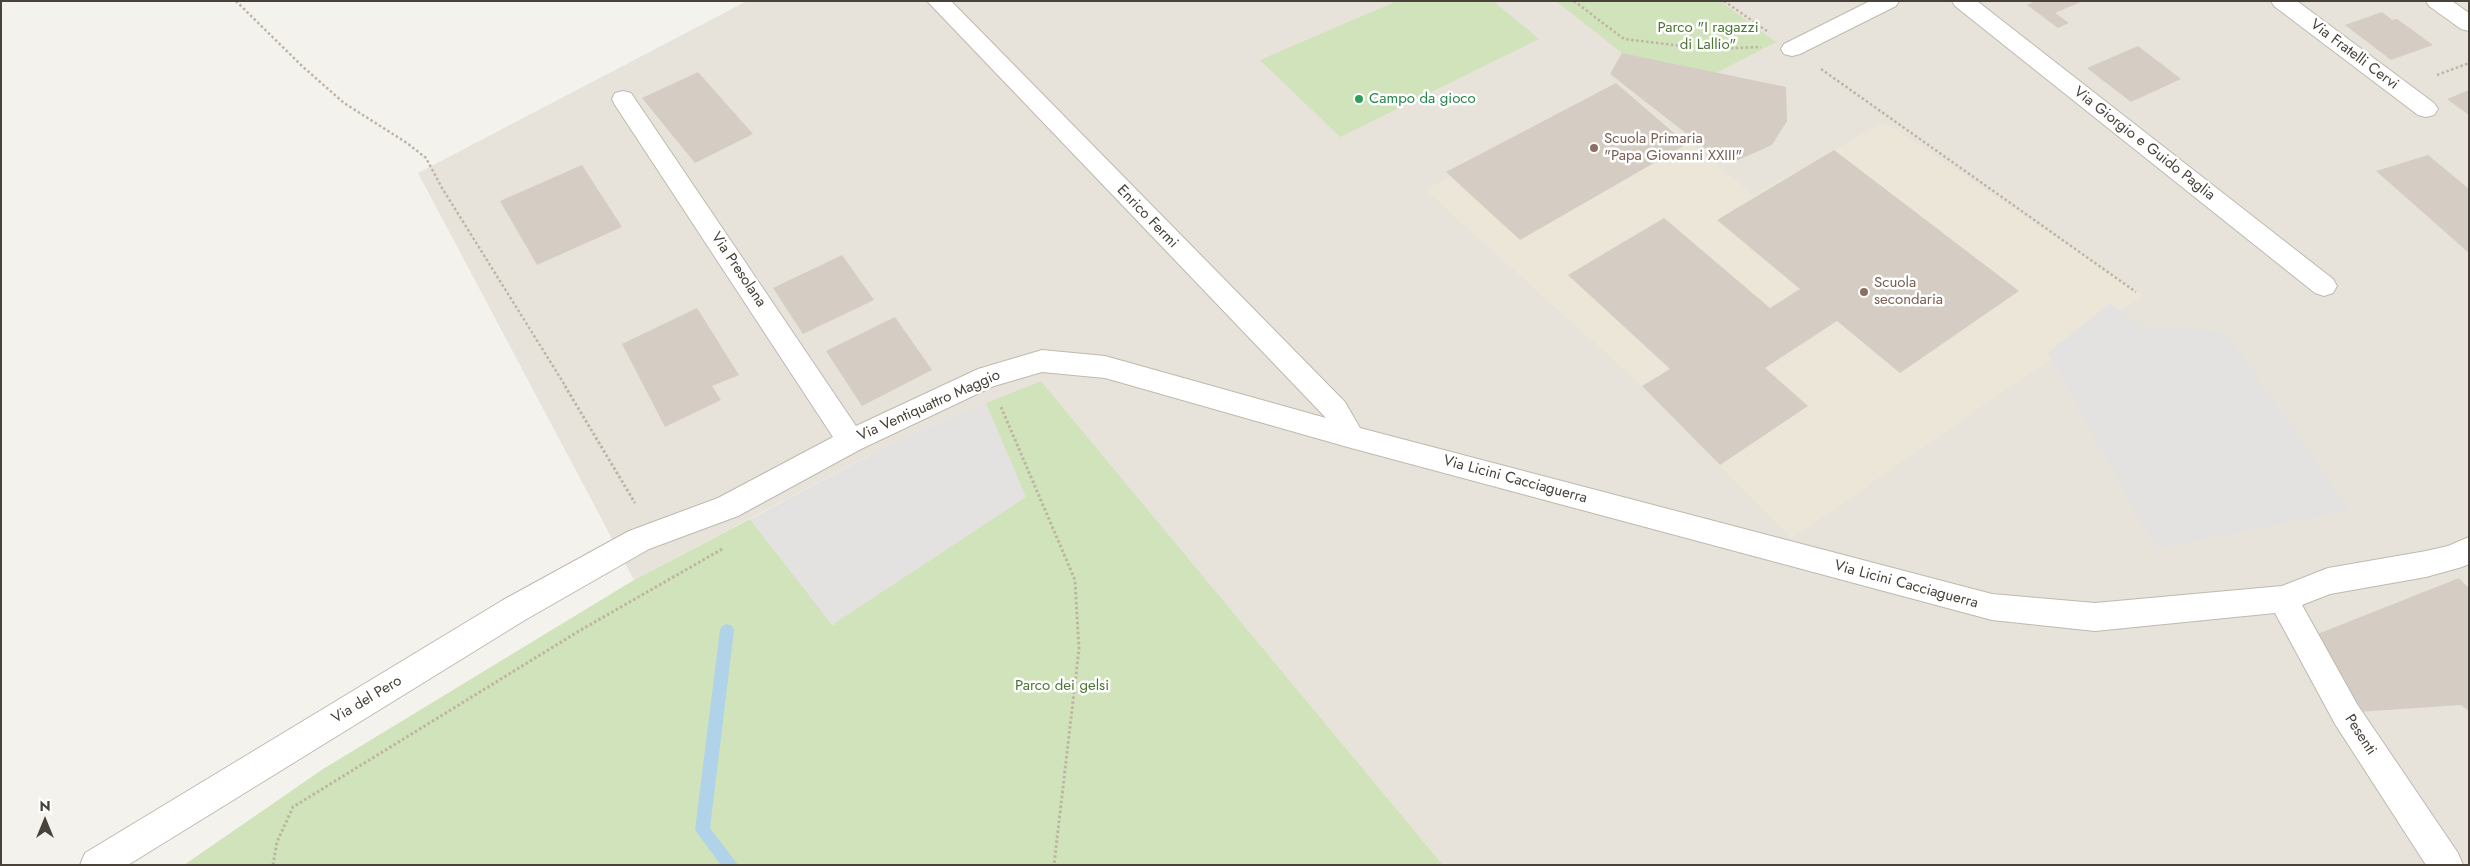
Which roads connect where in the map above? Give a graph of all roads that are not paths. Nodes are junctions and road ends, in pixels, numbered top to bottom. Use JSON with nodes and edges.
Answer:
{"nodes":[{"id":1,"x":938,"y":1,"type":"edge"},
{"id":2,"x":1888,"y":1,"type":"edge"},
{"id":3,"x":1963,"y":1,"type":"edge"},
{"id":4,"x":2282,"y":1,"type":"edge"},
{"id":5,"x":2437,"y":1,"type":"edge"},
{"id":6,"x":2469,"y":24,"type":"edge"},
{"id":7,"x":1789,"y":47,"type":"road end"},
{"id":8,"x":623,"y":99,"type":"dead end"},
{"id":9,"x":2426,"y":109,"type":"dead end"},
{"id":10,"x":2324,"y":286,"type":"dead end"},
{"id":11,"x":1351,"y":437,"type":"junction"},
{"id":12,"x":851,"y":441,"type":"junction"},
{"id":13,"x":639,"y":540,"type":"joint"},
{"id":14,"x":2469,"y":550,"type":"edge"},
{"id":15,"x":2283,"y":599,"type":"junction"},
{"id":16,"x":97,"y":865,"type":"edge"},
{"id":17,"x":2446,"y":865,"type":"edge"}],
"edges":[{"from":1,"to":11,"type":"street","name":"Enrico Fermi"},
{"from":2,"to":7,"type":"street"},
{"from":3,"to":10,"type":"street","name":"Via Giorgio e Guido Paglia"},
{"from":4,"to":9,"type":"street","name":"Via Fratelli Cervi"},
{"from":5,"to":6,"type":"street"},
{"from":8,"to":12,"type":"street","name":"Via Presolana"},
{"from":11,"to":12,"type":"street","name":"Via Ventiquattro Maggio"},
{"from":11,"to":15,"type":"street","name":"Via Licini Cacciaguerra"},
{"from":12,"to":13,"type":"street","name":"Via Ventiquattro Maggio"},
{"from":13,"to":16,"type":"street","name":"Via del Pero"},
{"from":14,"to":15,"type":"street","name":"Via Licini Cacciaguerra"},
{"from":15,"to":17,"type":"street","name":"Pesenti"}]}
